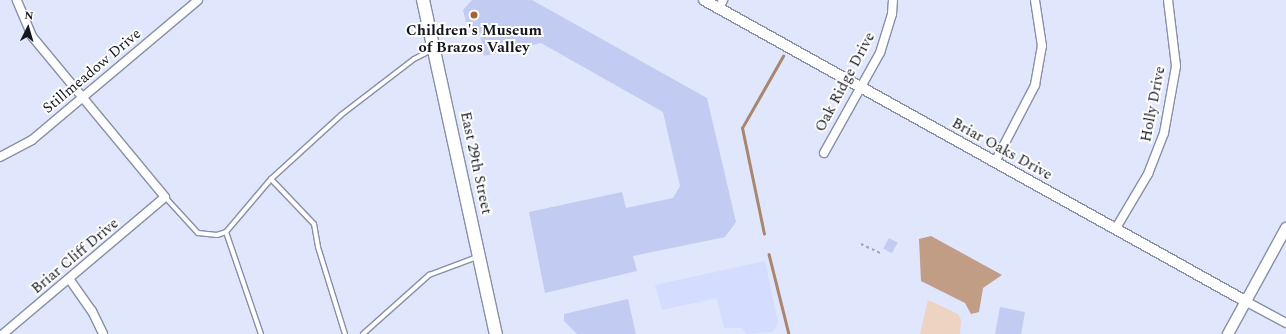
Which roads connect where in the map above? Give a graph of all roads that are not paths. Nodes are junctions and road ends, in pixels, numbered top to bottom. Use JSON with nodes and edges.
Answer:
{"nodes":[{"id":1,"x":17,"y":0,"type":"edge"},
{"id":2,"x":198,"y":0,"type":"edge"},
{"id":3,"x":423,"y":0,"type":"edge"},
{"id":4,"x":704,"y":0,"type":"edge"},
{"id":5,"x":893,"y":0,"type":"edge"},
{"id":6,"x":1035,"y":0,"type":"edge"},
{"id":7,"x":1168,"y":0,"type":"edge"},
{"id":8,"x":721,"y":4,"type":"edge"},
{"id":9,"x":434,"y":49,"type":"junction"},
{"id":10,"x":859,"y":87,"type":"junction"},
{"id":11,"x":82,"y":96,"type":"junction"},
{"id":12,"x":824,"y":153,"type":"dead end"},
{"id":13,"x":0,"y":157,"type":"edge"},
{"id":14,"x":995,"y":162,"type":"junction"},
{"id":15,"x":271,"y":179,"type":"junction"},
{"id":16,"x":165,"y":197,"type":"junction"},
{"id":17,"x":1116,"y":228,"type":"junction"},
{"id":18,"x":1286,"y":228,"type":"edge"},
{"id":19,"x":226,"y":232,"type":"junction"},
{"id":20,"x":480,"y":256,"type":"junction"},
{"id":21,"x":70,"y":280,"type":"junction"},
{"id":22,"x":1247,"y":302,"type":"junction"},
{"id":23,"x":1286,"y":323,"type":"edge"},
{"id":24,"x":3,"y":334,"type":"edge"},
{"id":25,"x":103,"y":334,"type":"edge"},
{"id":26,"x":261,"y":334,"type":"edge"},
{"id":27,"x":345,"y":334,"type":"edge"},
{"id":28,"x":363,"y":334,"type":"edge"},
{"id":29,"x":496,"y":334,"type":"edge"},
{"id":30,"x":1228,"y":334,"type":"edge"}],
"edges":[{"from":1,"to":11,"type":"street"},
{"from":2,"to":11,"type":"street","name":"Stillmeadow Drive"},
{"from":3,"to":9,"type":"main road","name":"East 29th Street"},
{"from":4,"to":8,"type":"street","name":"Briar Oaks Drive"},
{"from":5,"to":10,"type":"street","name":"Oak Ridge Drive"},
{"from":6,"to":14,"type":"street"},
{"from":7,"to":17,"type":"street","name":"Holly Drive"},
{"from":8,"to":10,"type":"street","name":"Briar Oaks Drive"},
{"from":9,"to":15,"type":"lane"},
{"from":9,"to":20,"type":"main road","name":"East 29th Street"},
{"from":10,"to":12,"type":"street","name":"Oak Ridge Drive"},
{"from":10,"to":14,"type":"street","name":"Briar Oaks Drive"},
{"from":11,"to":13,"type":"street","name":"Stillmeadow Drive"},
{"from":11,"to":16,"type":"street"},
{"from":14,"to":17,"type":"street","name":"Briar Oaks Drive"},
{"from":15,"to":19,"type":"lane"},
{"from":15,"to":27,"type":"lane"},
{"from":16,"to":19,"type":"lane"},
{"from":16,"to":21,"type":"street","name":"Briar Cliff Drive"},
{"from":17,"to":22,"type":"street","name":"Briar Oaks Drive"},
{"from":18,"to":22,"type":"street"},
{"from":19,"to":26,"type":"lane"},
{"from":20,"to":28,"type":"lane"},
{"from":20,"to":29,"type":"main road","name":"East 29th Street"},
{"from":21,"to":24,"type":"street","name":"Briar Cliff Drive"},
{"from":21,"to":25,"type":"street"},
{"from":22,"to":23,"type":"street","name":"Briar Oaks Drive"},
{"from":22,"to":30,"type":"street"}]}
